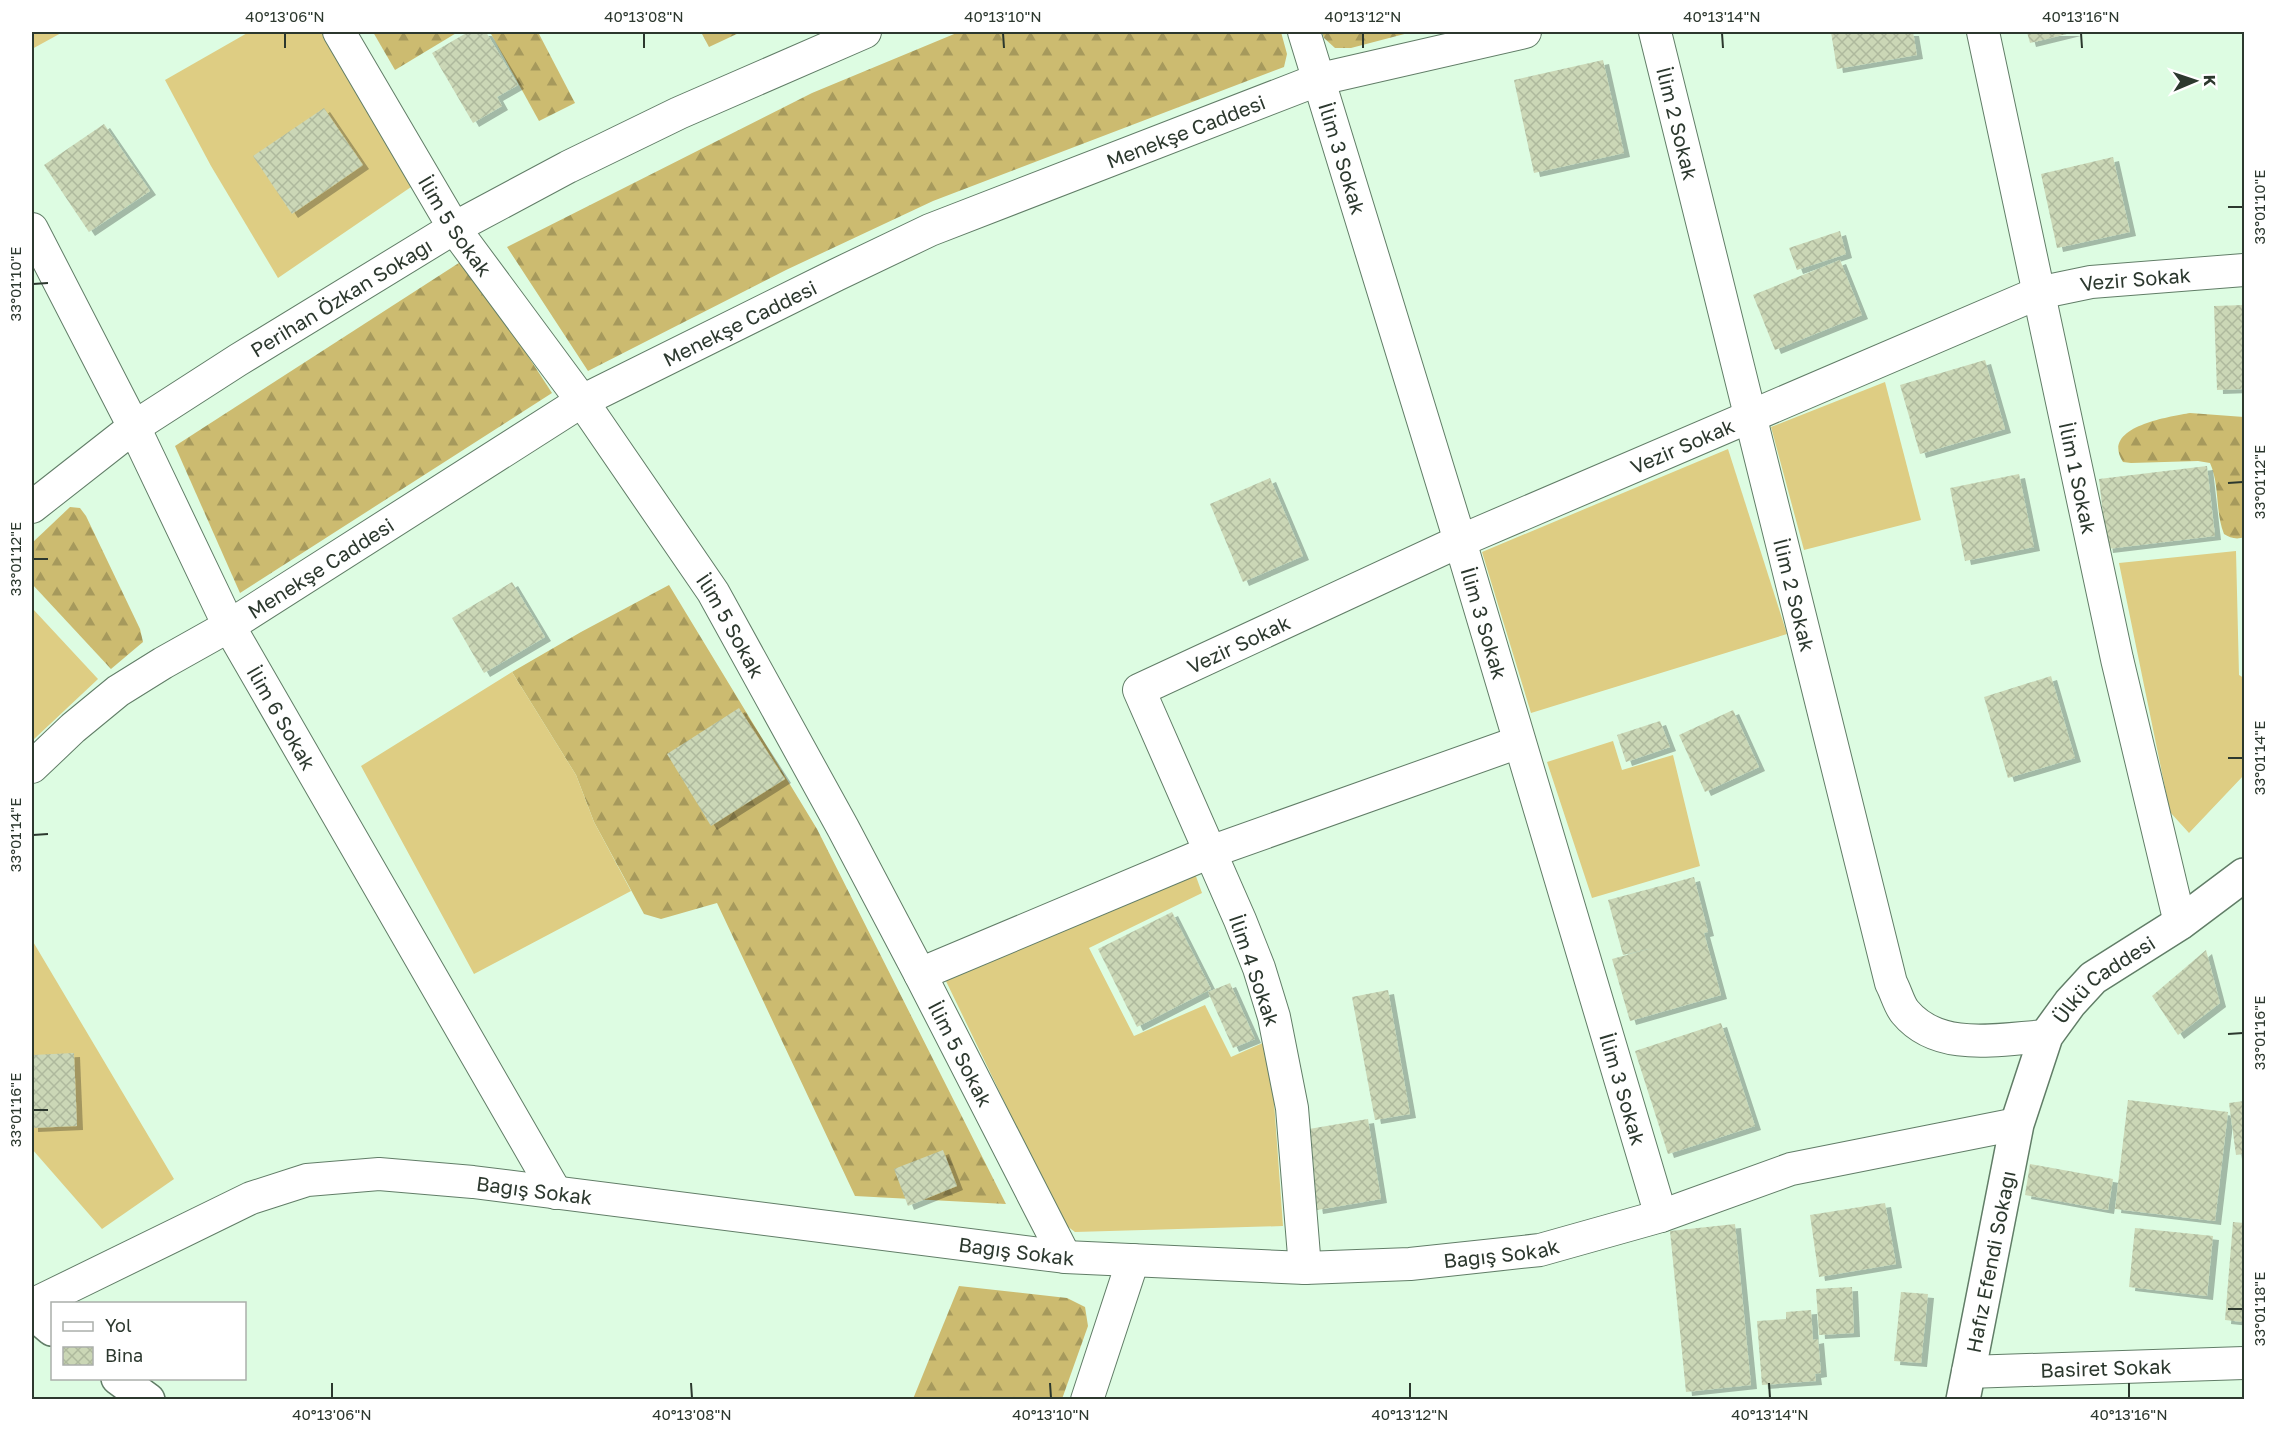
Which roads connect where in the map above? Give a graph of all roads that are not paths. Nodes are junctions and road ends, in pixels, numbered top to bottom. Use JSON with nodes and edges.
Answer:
{"nodes":[{"id":1,"x":339,"y":32,"type":"edge"},
{"id":2,"x":865,"y":32,"type":"edge"},
{"id":3,"x":1304,"y":32,"type":"edge"},
{"id":4,"x":1525,"y":32,"type":"edge"},
{"id":5,"x":1655,"y":32,"type":"edge"},
{"id":6,"x":1983,"y":32,"type":"edge"},
{"id":7,"x":1320,"y":79,"type":"junction"},
{"id":8,"x":454,"y":228,"type":"junction"},
{"id":9,"x":32,"y":229,"type":"edge"},
{"id":10,"x":2244,"y":270,"type":"edge"},
{"id":11,"x":2038,"y":293,"type":"junction"},
{"id":12,"x":582,"y":401,"type":"junction"},
{"id":13,"x":1751,"y":415,"type":"junction"},
{"id":14,"x":134,"y":427,"type":"junction"},
{"id":15,"x":32,"y":507,"type":"edge"},
{"id":16,"x":1460,"y":541,"type":"junction"},
{"id":17,"x":229,"y":626,"type":"junction"},
{"id":18,"x":1139,"y":690,"type":"joint"},
{"id":19,"x":1519,"y":742,"type":"junction"},
{"id":20,"x":32,"y":767,"type":"edge"},
{"id":21,"x":1210,"y":852,"type":"junction"},
{"id":22,"x":2244,"y":875,"type":"edge"},
{"id":23,"x":2180,"y":923,"type":"junction"},
{"id":24,"x":920,"y":974,"type":"junction"},
{"id":25,"x":2046,"y":1036,"type":"junction"},
{"id":26,"x":2017,"y":1124,"type":"junction"},
{"id":27,"x":556,"y":1193,"type":"junction"},
{"id":28,"x":1661,"y":1216,"type":"junction"},
{"id":29,"x":1065,"y":1257,"type":"junction"},
{"id":30,"x":1133,"y":1260,"type":"junction"},
{"id":31,"x":1305,"y":1268,"type":"junction"},
{"id":32,"x":32,"y":1305,"type":"edge"},
{"id":33,"x":32,"y":1312,"type":"edge"},
{"id":34,"x":51,"y":1328,"type":"edge"},
{"id":35,"x":2244,"y":1363,"type":"edge"},
{"id":36,"x":121,"y":1380,"type":"edge"},
{"id":37,"x":1966,"y":1386,"type":"edge"},
{"id":38,"x":148,"y":1400,"type":"edge"},
{"id":39,"x":1087,"y":1400,"type":"edge"}],
"edges":[{"from":1,"to":8,"type":"street","name":"İlim 5 Sokak"},
{"from":2,"to":8,"type":"street","name":"Perihan Özkan Sokağı"},
{"from":3,"to":7,"type":"street","name":"İlim 3 Sokak"},
{"from":4,"to":7,"type":"street","name":"Menekşe Caddesi"},
{"from":5,"to":13,"type":"street","name":"İlim 2 Sokak"},
{"from":6,"to":11,"type":"street","name":"İlim 1 Sokak"},
{"from":7,"to":12,"type":"street","name":"Menekşe Caddesi"},
{"from":7,"to":16,"type":"street","name":"İlim 3 Sokak"},
{"from":8,"to":12,"type":"street","name":"İlim 5 Sokak"},
{"from":8,"to":14,"type":"street","name":"Perihan Özkan Sokağı"},
{"from":9,"to":14,"type":"street","name":"İlim 6 Sokak"},
{"from":10,"to":11,"type":"street","name":"Vezir Sokak"},
{"from":11,"to":13,"type":"street","name":"Vezir Sokak"},
{"from":11,"to":23,"type":"street","name":"İlim 1 Sokak"},
{"from":12,"to":17,"type":"street","name":"Menekşe Caddesi"},
{"from":12,"to":24,"type":"street","name":"İlim 5 Sokak"},
{"from":13,"to":16,"type":"street","name":"Vezir Sokak"},
{"from":13,"to":25,"type":"street","name":"İlim 2 Sokak"},
{"from":14,"to":15,"type":"street","name":"Perihan Özkan Sokağı"},
{"from":14,"to":17,"type":"street","name":"İlim 6 Sokak"},
{"from":16,"to":18,"type":"street","name":"Vezir Sokak"},
{"from":16,"to":19,"type":"street","name":"İlim 3 Sokak"},
{"from":17,"to":20,"type":"street","name":"Menekşe Caddesi"},
{"from":17,"to":27,"type":"street","name":"İlim 6 Sokak"},
{"from":18,"to":21,"type":"street","name":"İlim 4 Sokak"},
{"from":19,"to":21,"type":"street"},
{"from":19,"to":28,"type":"street","name":"İlim 3 Sokak"},
{"from":21,"to":24,"type":"street"},
{"from":21,"to":31,"type":"street","name":"İlim 4 Sokak"},
{"from":22,"to":23,"type":"street","name":"Ülkü Caddesi"},
{"from":23,"to":25,"type":"street","name":"Ülkü Caddesi"},
{"from":24,"to":29,"type":"street","name":"İlim 5 Sokak"},
{"from":25,"to":26,"type":"street","name":"Ülkü Caddesi"},
{"from":26,"to":28,"type":"street","name":"Bağış Sokak"},
{"from":26,"to":37,"type":"street","name":"Hafız Efendi Sokağı"},
{"from":27,"to":29,"type":"street","name":"Bağış Sokak"},
{"from":27,"to":32,"type":"street","name":"Bağış Sokak"},
{"from":28,"to":31,"type":"street","name":"Bağış Sokak"},
{"from":29,"to":30,"type":"street","name":"Bağış Sokak"},
{"from":30,"to":31,"type":"street","name":"Bağış Sokak"},
{"from":30,"to":39,"type":"street"},
{"from":33,"to":34,"type":"street"},
{"from":35,"to":37,"type":"street","name":"Basiret Sokak"},
{"from":36,"to":38,"type":"street"}]}
